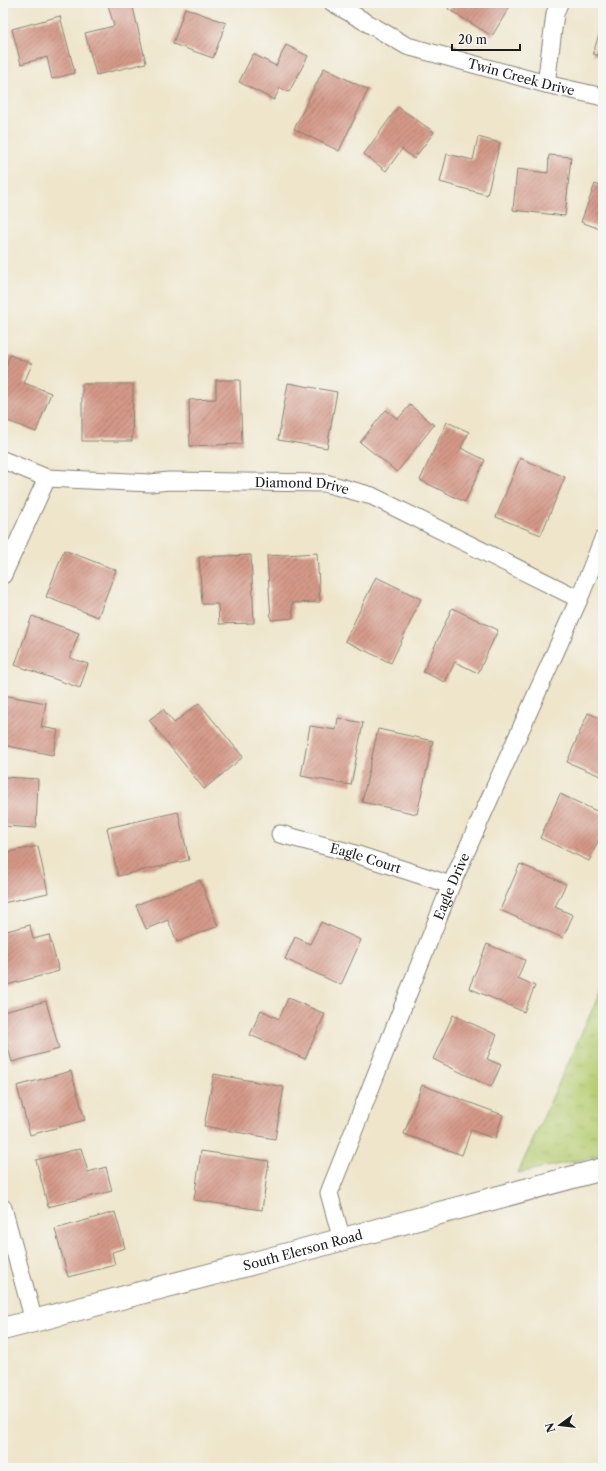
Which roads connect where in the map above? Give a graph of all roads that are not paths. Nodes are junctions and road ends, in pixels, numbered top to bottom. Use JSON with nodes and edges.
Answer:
{"nodes":[{"id":1,"x":333,"y":3,"type":"edge"},
{"id":2,"x":559,"y":3,"type":"edge"},
{"id":3,"x":546,"y":84,"type":"junction"},
{"id":4,"x":603,"y":97,"type":"edge"},
{"id":5,"x":3,"y":460,"type":"edge"},
{"id":6,"x":47,"y":478,"type":"junction"},
{"id":7,"x":603,"y":539,"type":"edge"},
{"id":8,"x":3,"y":575,"type":"edge"},
{"id":9,"x":579,"y":599,"type":"junction"},
{"id":10,"x":280,"y":834,"type":"dead end"},
{"id":11,"x":451,"y":885,"type":"junction"},
{"id":12,"x":603,"y":1169,"type":"edge"},
{"id":13,"x":3,"y":1208,"type":"edge"},
{"id":14,"x":342,"y":1240,"type":"junction"},
{"id":15,"x":34,"y":1321,"type":"junction"},
{"id":16,"x":3,"y":1329,"type":"edge"}],
"edges":[{"from":1,"to":3,"type":"street","name":"Twin Creek Drive"},
{"from":2,"to":3,"type":"street"},
{"from":3,"to":4,"type":"street","name":"Twin Creek Drive"},
{"from":5,"to":6,"type":"street","name":"Diamond Drive"},
{"from":6,"to":8,"type":"street"},
{"from":6,"to":9,"type":"street","name":"Diamond Drive"},
{"from":7,"to":9,"type":"street","name":"Eagle Drive"},
{"from":9,"to":11,"type":"street","name":"Eagle Drive"},
{"from":10,"to":11,"type":"street","name":"Eagle Court"},
{"from":11,"to":14,"type":"street","name":"Eagle Drive"},
{"from":12,"to":14,"type":"street","name":"South Elerson Road"},
{"from":13,"to":15,"type":"street"},
{"from":14,"to":15,"type":"street","name":"South Elerson Road"},
{"from":15,"to":16,"type":"street","name":"South Elerson Road"}]}
